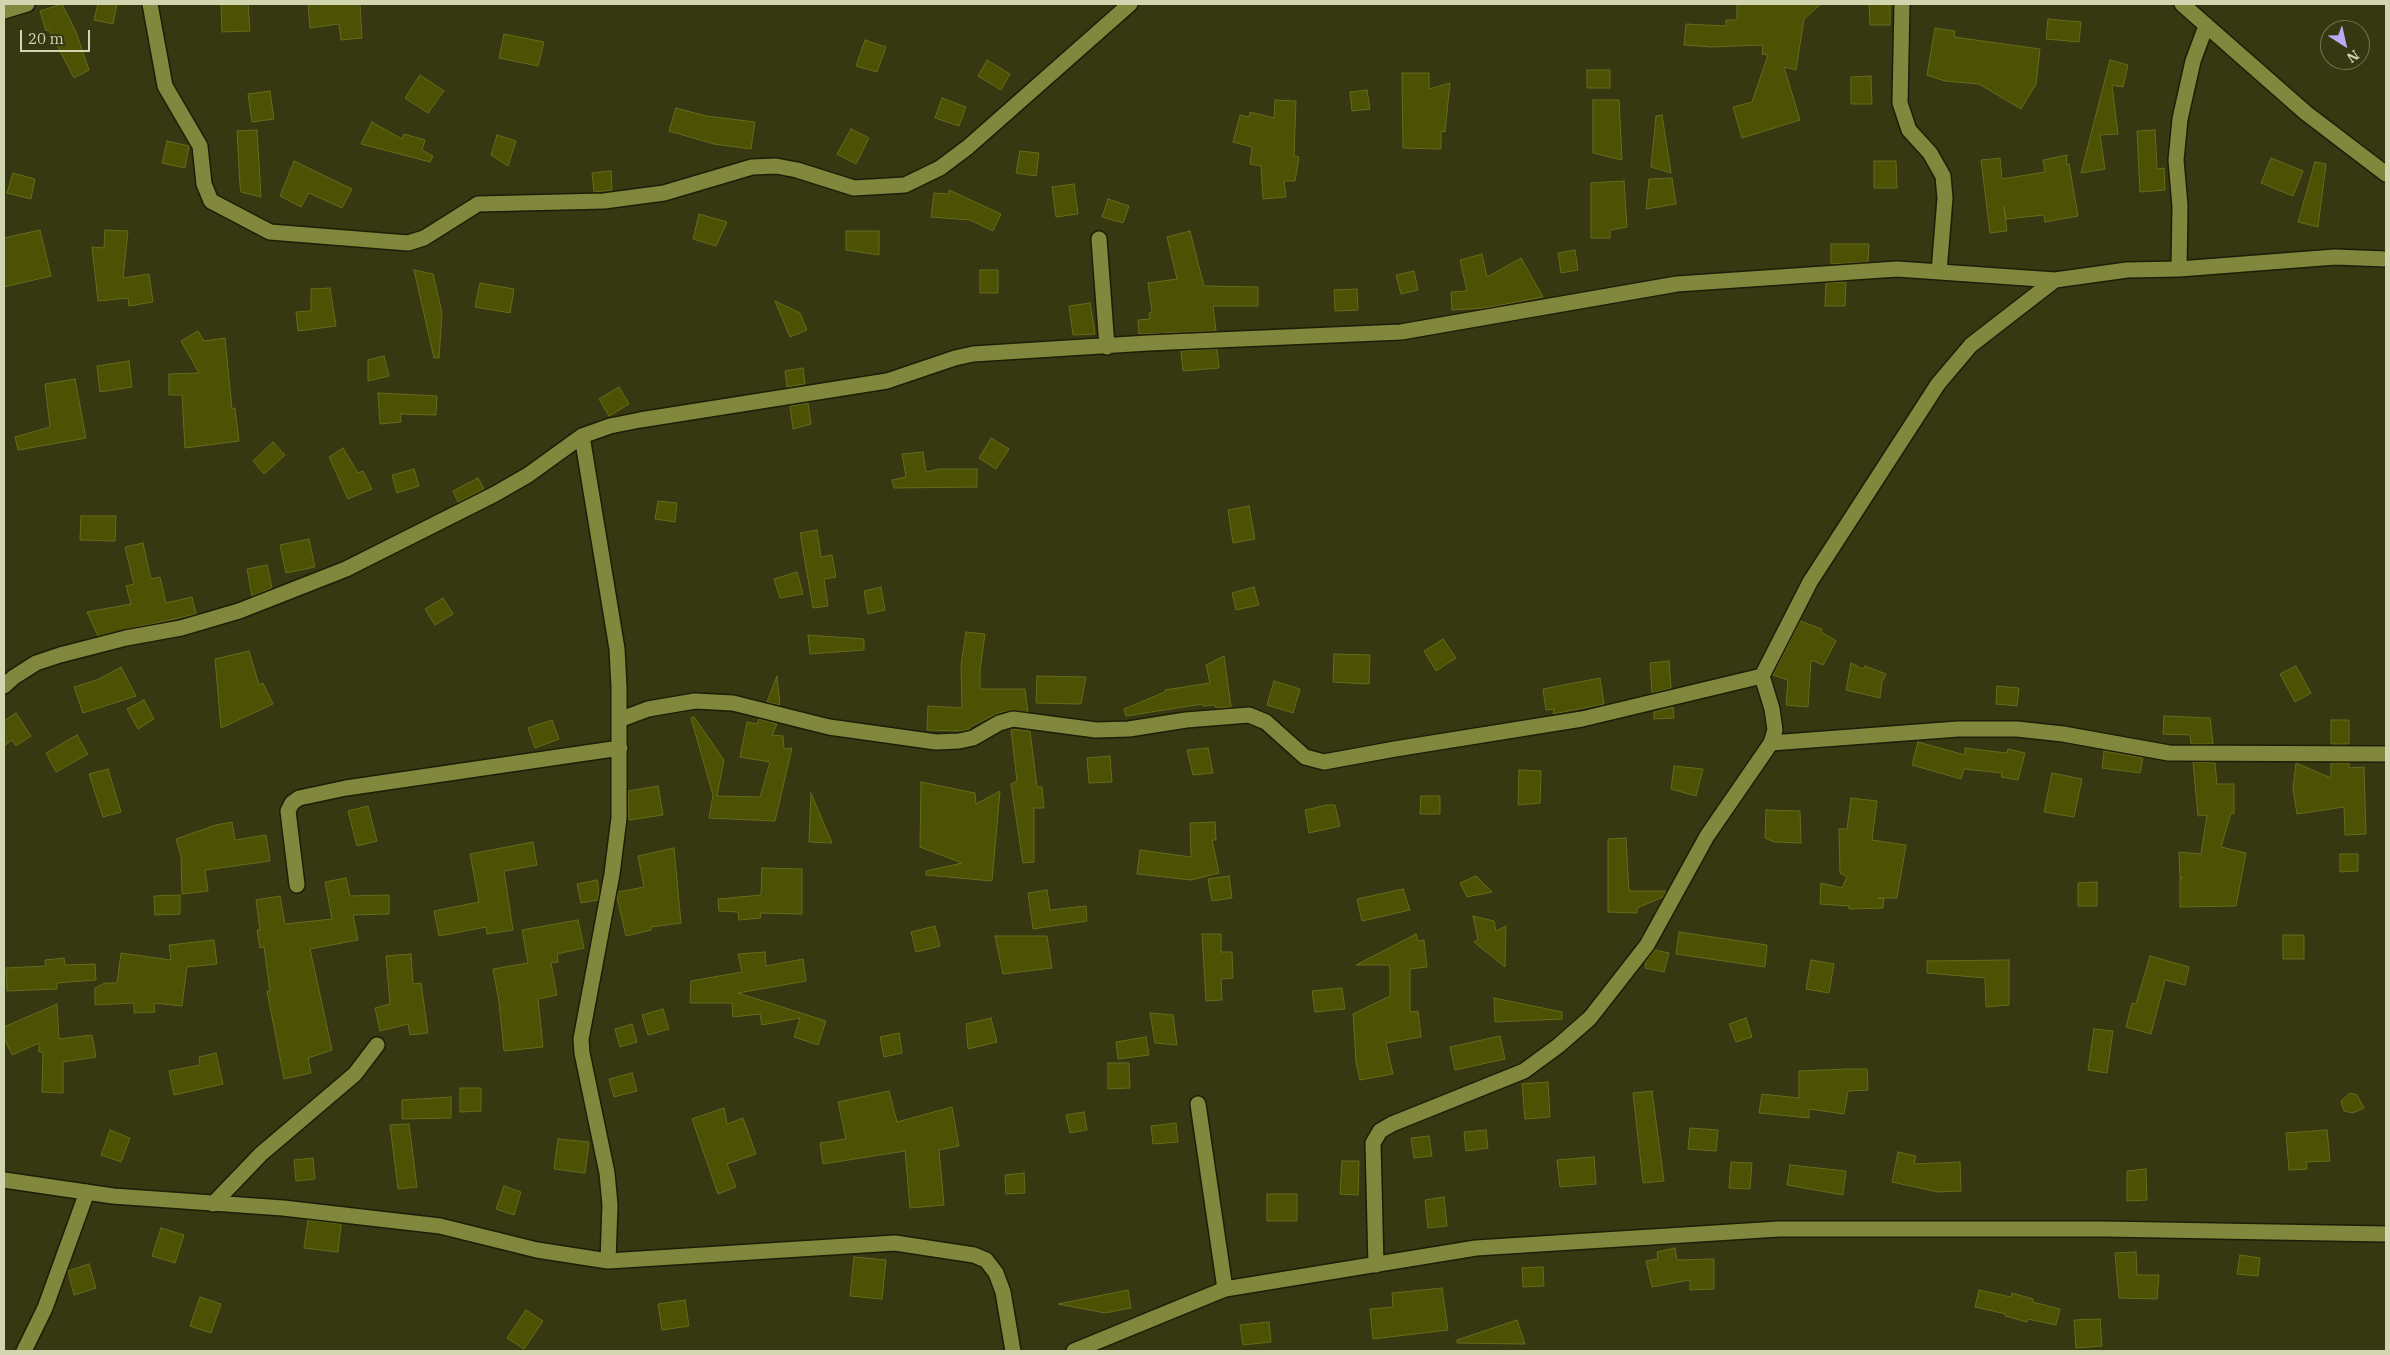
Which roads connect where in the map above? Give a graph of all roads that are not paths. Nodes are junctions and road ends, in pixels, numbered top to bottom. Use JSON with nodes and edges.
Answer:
{"nodes":[{"id":1,"x":27,"y":4,"type":"edge"},
{"id":2,"x":150,"y":4,"type":"edge"},
{"id":3,"x":1130,"y":4,"type":"edge"},
{"id":4,"x":1902,"y":4,"type":"edge"},
{"id":5,"x":2182,"y":4,"type":"edge"},
{"id":6,"x":4,"y":11,"type":"edge"},
{"id":7,"x":2206,"y":26,"type":"junction"},
{"id":8,"x":2386,"y":174,"type":"edge"},
{"id":9,"x":1099,"y":239,"type":"dead end"},
{"id":10,"x":2386,"y":259,"type":"edge"},
{"id":11,"x":2179,"y":269,"type":"junction"},
{"id":12,"x":1938,"y":272,"type":"junction"},
{"id":13,"x":2055,"y":280,"type":"junction"},
{"id":14,"x":1107,"y":347,"type":"junction"},
{"id":15,"x":582,"y":436,"type":"junction"},
{"id":16,"x":1762,"y":676,"type":"junction"},
{"id":17,"x":4,"y":686,"type":"edge"},
{"id":18,"x":619,"y":720,"type":"junction"},
{"id":19,"x":1771,"y":743,"type":"junction"},
{"id":20,"x":620,"y":748,"type":"junction"},
{"id":21,"x":2386,"y":754,"type":"edge"},
{"id":22,"x":297,"y":884,"type":"dead end"},
{"id":23,"x":377,"y":1046,"type":"dead end"},
{"id":24,"x":1198,"y":1104,"type":"dead end"},
{"id":25,"x":4,"y":1180,"type":"edge"},
{"id":26,"x":87,"y":1192,"type":"junction"},
{"id":27,"x":213,"y":1204,"type":"junction"},
{"id":28,"x":2386,"y":1234,"type":"edge"},
{"id":29,"x":608,"y":1261,"type":"junction"},
{"id":30,"x":1376,"y":1265,"type":"junction"},
{"id":31,"x":1225,"y":1289,"type":"junction"},
{"id":32,"x":24,"y":1351,"type":"edge"},
{"id":33,"x":1013,"y":1351,"type":"edge"},
{"id":34,"x":1074,"y":1351,"type":"edge"}],
"edges":[{"from":1,"to":6,"type":"street"},
{"from":2,"to":3,"type":"street"},
{"from":4,"to":12,"type":"street"},
{"from":5,"to":7,"type":"street"},
{"from":7,"to":8,"type":"street"},
{"from":7,"to":11,"type":"street"},
{"from":9,"to":14,"type":"street"},
{"from":10,"to":11,"type":"street"},
{"from":11,"to":13,"type":"street"},
{"from":12,"to":13,"type":"street"},
{"from":12,"to":14,"type":"street"},
{"from":13,"to":16,"type":"street"},
{"from":14,"to":15,"type":"street"},
{"from":15,"to":17,"type":"street"},
{"from":15,"to":18,"type":"street"},
{"from":16,"to":18,"type":"street"},
{"from":16,"to":19,"type":"street"},
{"from":18,"to":20,"type":"street"},
{"from":19,"to":21,"type":"street"},
{"from":19,"to":30,"type":"street"},
{"from":20,"to":22,"type":"street"},
{"from":20,"to":29,"type":"street"},
{"from":23,"to":27,"type":"street"},
{"from":24,"to":31,"type":"street"},
{"from":25,"to":26,"type":"street"},
{"from":26,"to":27,"type":"street"},
{"from":26,"to":32,"type":"street"},
{"from":27,"to":29,"type":"street"},
{"from":28,"to":30,"type":"street"},
{"from":29,"to":33,"type":"street"},
{"from":30,"to":31,"type":"street"},
{"from":31,"to":34,"type":"street"}]}
